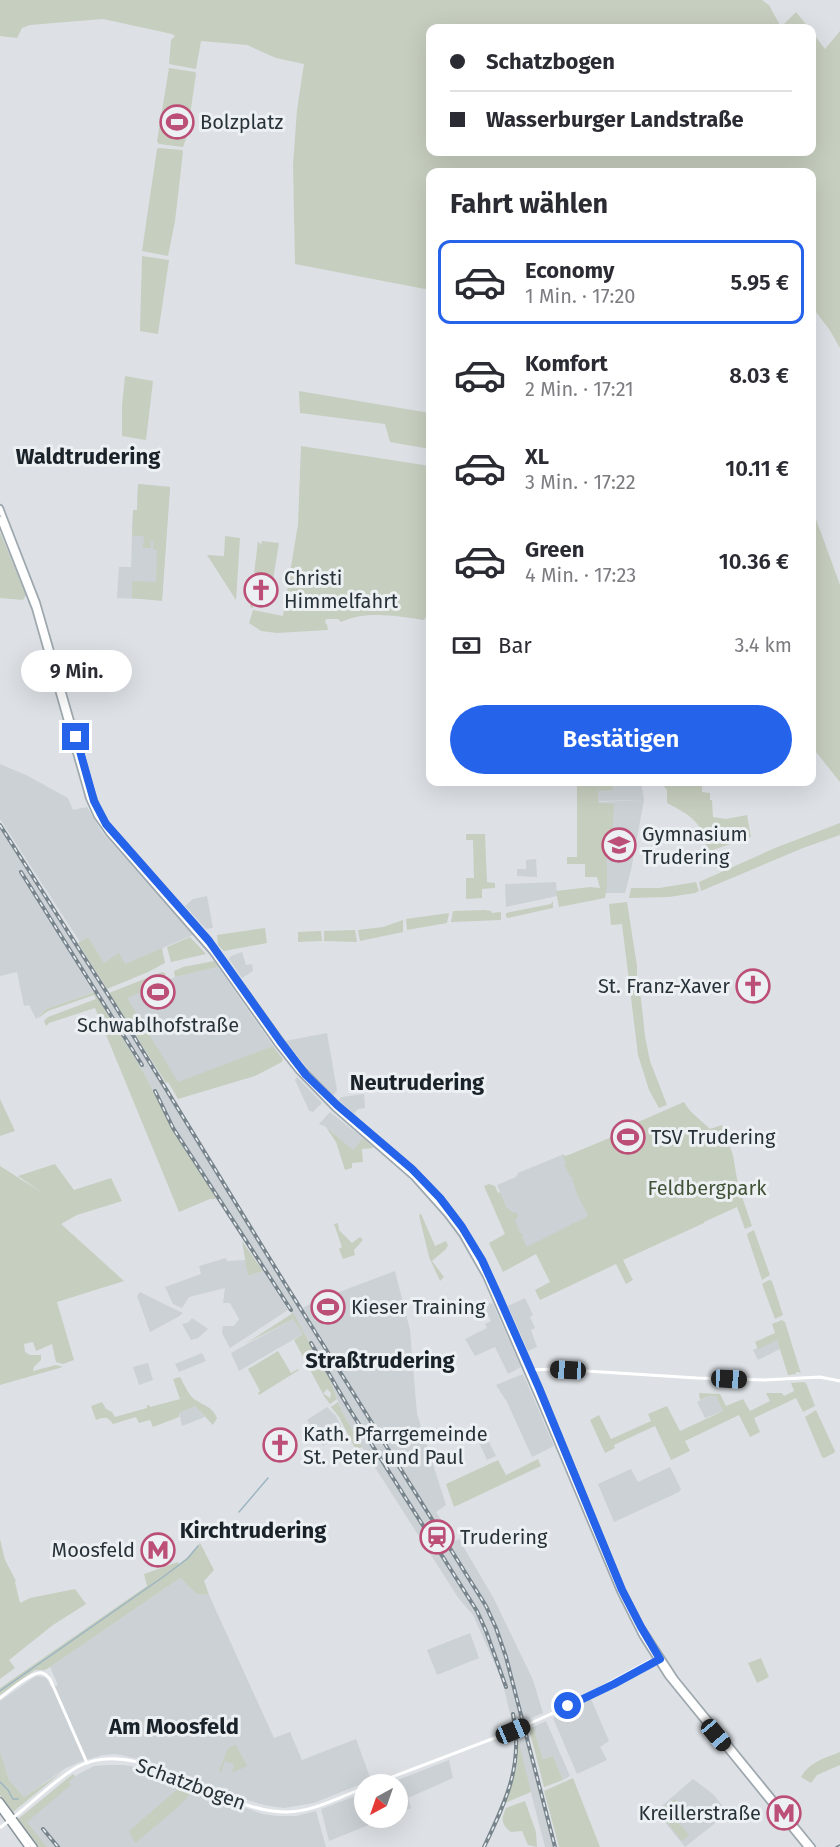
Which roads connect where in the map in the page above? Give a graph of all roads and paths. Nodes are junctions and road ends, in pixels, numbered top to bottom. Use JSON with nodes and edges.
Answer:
{"nodes":[{"id":1,"x":0,"y":508,"type":"edge"},
{"id":2,"x":0,"y":519,"type":"edge"},
{"id":3,"x":35,"y":602,"type":"junction"},
{"id":4,"x":529,"y":1370,"type":"junction"},
{"id":5,"x":840,"y":1381,"type":"edge"},
{"id":6,"x":658,"y":1659,"type":"junction"},
{"id":7,"x":0,"y":1698,"type":"edge"},
{"id":8,"x":87,"y":1763,"type":"junction"},
{"id":9,"x":401,"y":1774,"type":"edge"},
{"id":10,"x":354,"y":1792,"type":"edge"},
{"id":11,"x":0,"y":1801,"type":"edge"},
{"id":12,"x":0,"y":1808,"type":"edge"},
{"id":13,"x":0,"y":1827,"type":"edge"},
{"id":14,"x":28,"y":1847,"type":"edge"},
{"id":15,"x":34,"y":1847,"type":"edge"},
{"id":16,"x":807,"y":1847,"type":"edge"},
{"id":17,"x":812,"y":1847,"type":"edge"}],
"edges":[{"from":1,"to":3,"type":"main road"},
{"from":2,"to":3,"type":"main road"},
{"from":3,"to":4,"type":"main road"},
{"from":4,"to":5,"type":"main road"},
{"from":4,"to":6,"type":"main road"},
{"from":6,"to":9,"type":"main road","bridge":true},
{"from":6,"to":16,"type":"main road"},
{"from":6,"to":17,"type":"main road"},
{"from":7,"to":8,"type":"main road"},
{"from":8,"to":10,"type":"main road","name":"Schatzbogen"},
{"from":8,"to":13,"type":"main road","name":"Schatzbogen","bridge":true},
{"from":11,"to":15,"type":"highway"},
{"from":12,"to":14,"type":"highway"}]}
